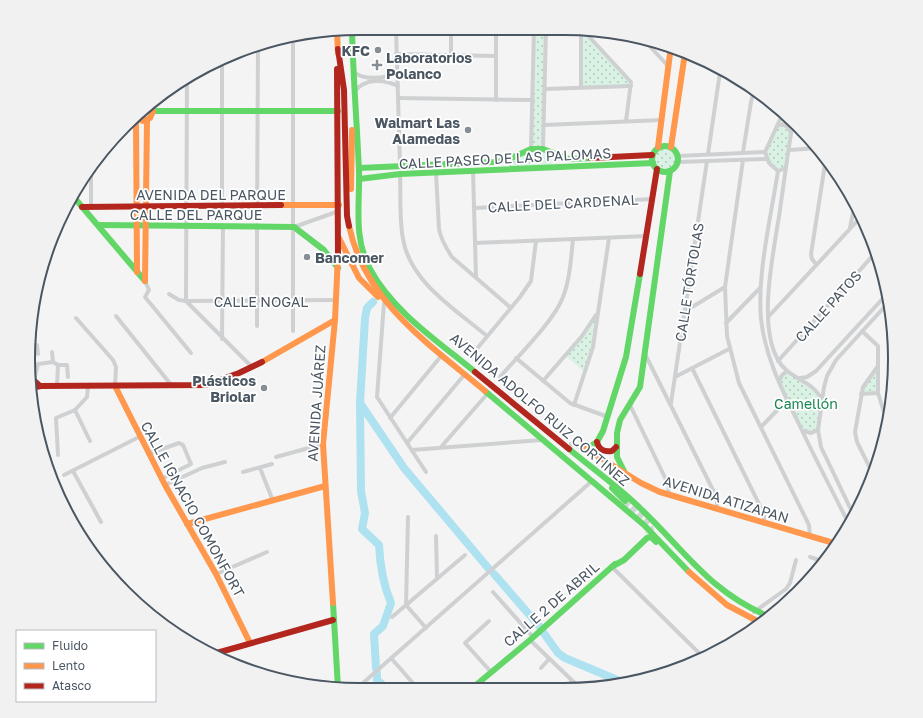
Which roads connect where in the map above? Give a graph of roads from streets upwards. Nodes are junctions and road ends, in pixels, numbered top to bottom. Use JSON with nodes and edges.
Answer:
{"nodes":[{"id":1,"x":352,"y":35,"type":"edge"},
{"id":2,"x":396,"y":35,"type":"edge"},
{"id":3,"x":451,"y":35,"type":"edge"},
{"id":4,"x":496,"y":35,"type":"edge"},
{"id":5,"x":534,"y":35,"type":"edge"},
{"id":6,"x":546,"y":35,"type":"edge"},
{"id":7,"x":337,"y":36,"type":"edge"},
{"id":8,"x":582,"y":36,"type":"edge"},
{"id":9,"x":589,"y":36,"type":"edge"},
{"id":10,"x":293,"y":42,"type":"edge"},
{"id":11,"x":650,"y":47,"type":"edge"},
{"id":12,"x":338,"y":49,"type":"junction"},
{"id":13,"x":258,"y":51,"type":"edge"},
{"id":14,"x":670,"y":53,"type":"edge"},
{"id":15,"x":396,"y":54,"type":"junction"},
{"id":16,"x":451,"y":55,"type":"junction"},
{"id":17,"x":496,"y":56,"type":"junction"},
{"id":18,"x":684,"y":58,"type":"edge"},
{"id":19,"x":222,"y":65,"type":"edge"},
{"id":20,"x":668,"y":66,"type":"junction"},
{"id":21,"x":352,"y":70,"type":"junction"},
{"id":22,"x":397,"y":73,"type":"junction"},
{"id":23,"x":720,"y":75,"type":"edge"},
{"id":24,"x":362,"y":76,"type":"junction"},
{"id":25,"x":362,"y":83,"type":"junction"},
{"id":26,"x":187,"y":85,"type":"edge"},
{"id":27,"x":398,"y":86,"type":"junction"},
{"id":28,"x":631,"y":86,"type":"junction"},
{"id":29,"x":581,"y":87,"type":"junction"},
{"id":30,"x":545,"y":88,"type":"junction"},
{"id":31,"x":354,"y":93,"type":"junction"},
{"id":32,"x":752,"y":96,"type":"edge"},
{"id":33,"x":398,"y":98,"type":"junction"},
{"id":34,"x":496,"y":100,"type":"junction"},
{"id":35,"x":533,"y":100,"type":"junction"},
{"id":36,"x":154,"y":108,"type":"edge"},
{"id":37,"x":354,"y":108,"type":"junction"},
{"id":38,"x":151,"y":110,"type":"edge"},
{"id":39,"x":187,"y":111,"type":"junction"},
{"id":40,"x":222,"y":111,"type":"junction"},
{"id":41,"x":258,"y":111,"type":"junction"},
{"id":42,"x":293,"y":111,"type":"junction"},
{"id":43,"x":338,"y":111,"type":"junction"},
{"id":44,"x":781,"y":118,"type":"edge"},
{"id":45,"x":141,"y":119,"type":"edge"},
{"id":46,"x":147,"y":120,"type":"junction"},
{"id":47,"x":662,"y":120,"type":"junction"},
{"id":48,"x":626,"y":121,"type":"junction"},
{"id":49,"x":135,"y":125,"type":"edge"},
{"id":50,"x":544,"y":125,"type":"junction"},
{"id":51,"x":776,"y":127,"type":"junction"},
{"id":52,"x":792,"y":129,"type":"edge"},
{"id":53,"x":791,"y":133,"type":"junction"},
{"id":54,"x":658,"y":147,"type":"junction"},
{"id":55,"x":671,"y":147,"type":"junction"},
{"id":56,"x":531,"y":149,"type":"junction"},
{"id":57,"x":811,"y":149,"type":"edge"},
{"id":58,"x":789,"y":150,"type":"junction"},
{"id":59,"x":545,"y":151,"type":"junction"},
{"id":60,"x":744,"y":152,"type":"junction"},
{"id":61,"x":764,"y":152,"type":"junction"},
{"id":62,"x":708,"y":154,"type":"junction"},
{"id":63,"x":652,"y":155,"type":"junction"},
{"id":64,"x":509,"y":159,"type":"junction"},
{"id":65,"x":678,"y":159,"type":"junction"},
{"id":66,"x":767,"y":159,"type":"junction"},
{"id":67,"x":707,"y":160,"type":"junction"},
{"id":68,"x":743,"y":160,"type":"junction"},
{"id":69,"x":652,"y":163,"type":"junction"},
{"id":70,"x":400,"y":166,"type":"junction"},
{"id":71,"x":374,"y":167,"type":"junction"},
{"id":72,"x":551,"y":167,"type":"junction"},
{"id":73,"x":825,"y":167,"type":"edge"},
{"id":74,"x":359,"y":168,"type":"junction"},
{"id":75,"x":786,"y":168,"type":"junction"},
{"id":76,"x":512,"y":169,"type":"junction"},
{"id":77,"x":656,"y":169,"type":"junction"},
{"id":78,"x":473,"y":171,"type":"junction"},
{"id":79,"x":670,"y":171,"type":"junction"},
{"id":80,"x":778,"y":171,"type":"junction"},
{"id":81,"x":436,"y":173,"type":"junction"},
{"id":82,"x":400,"y":174,"type":"junction"},
{"id":83,"x":375,"y":176,"type":"junction"},
{"id":84,"x":91,"y":178,"type":"edge"},
{"id":85,"x":359,"y":180,"type":"junction"},
{"id":86,"x":653,"y":199,"type":"junction"},
{"id":87,"x":76,"y":200,"type":"edge"},
{"id":88,"x":91,"y":206,"type":"junction"},
{"id":89,"x":135,"y":206,"type":"junction"},
{"id":90,"x":145,"y":206,"type":"junction"},
{"id":91,"x":188,"y":206,"type":"junction"},
{"id":92,"x":222,"y":206,"type":"junction"},
{"id":93,"x":257,"y":206,"type":"junction"},
{"id":94,"x":294,"y":206,"type":"junction"},
{"id":95,"x":82,"y":207,"type":"junction"},
{"id":96,"x":339,"y":208,"type":"junction"},
{"id":97,"x":474,"y":208,"type":"junction"},
{"id":98,"x":853,"y":213,"type":"edge"},
{"id":99,"x":857,"y":221,"type":"edge"},
{"id":100,"x":257,"y":222,"type":"junction"},
{"id":101,"x":188,"y":224,"type":"junction"},
{"id":102,"x":99,"y":225,"type":"junction"},
{"id":103,"x":136,"y":225,"type":"junction"},
{"id":104,"x":146,"y":225,"type":"junction"},
{"id":105,"x":222,"y":225,"type":"junction"},
{"id":106,"x":294,"y":227,"type":"junction"},
{"id":107,"x":850,"y":228,"type":"junction"},
{"id":108,"x":338,"y":236,"type":"junction"},
{"id":109,"x":647,"y":236,"type":"junction"},
{"id":110,"x":609,"y":238,"type":"junction"},
{"id":111,"x":573,"y":239,"type":"junction"},
{"id":112,"x":536,"y":241,"type":"junction"},
{"id":113,"x":475,"y":243,"type":"junction"},
{"id":114,"x":362,"y":250,"type":"junction"},
{"id":115,"x":347,"y":255,"type":"junction"},
{"id":116,"x":872,"y":257,"type":"edge"},
{"id":117,"x":816,"y":264,"type":"junction"},
{"id":118,"x":338,"y":268,"type":"junction"},
{"id":119,"x":136,"y":272,"type":"junction"},
{"id":120,"x":476,"y":277,"type":"junction"},
{"id":121,"x":145,"y":281,"type":"junction"},
{"id":122,"x":725,"y":287,"type":"junction"},
{"id":123,"x":760,"y":288,"type":"junction"},
{"id":124,"x":169,"y":294,"type":"dead end"},
{"id":125,"x":882,"y":299,"type":"edge"},
{"id":126,"x":293,"y":300,"type":"junction"},
{"id":127,"x":336,"y":300,"type":"junction"},
{"id":128,"x":186,"y":301,"type":"junction"},
{"id":129,"x":222,"y":301,"type":"junction"},
{"id":130,"x":258,"y":301,"type":"junction"},
{"id":131,"x":383,"y":301,"type":"junction"},
{"id":132,"x":511,"y":308,"type":"junction"},
{"id":133,"x":884,"y":308,"type":"edge"},
{"id":134,"x":684,"y":312,"type":"junction"},
{"id":135,"x":598,"y":313,"type":"junction"},
{"id":136,"x":116,"y":316,"type":"dead end"},
{"id":137,"x":769,"y":316,"type":"junction"},
{"id":138,"x":76,"y":318,"type":"dead end"},
{"id":139,"x":335,"y":320,"type":"junction"},
{"id":140,"x":726,"y":323,"type":"junction"},
{"id":141,"x":257,"y":326,"type":"dead end"},
{"id":142,"x":293,"y":331,"type":"dead end"},
{"id":143,"x":862,"y":331,"type":"junction"},
{"id":144,"x":488,"y":336,"type":"junction"},
{"id":145,"x":222,"y":338,"type":"junction"},
{"id":146,"x":36,"y":346,"type":"edge"},
{"id":147,"x":729,"y":349,"type":"junction"},
{"id":148,"x":52,"y":352,"type":"dead end"},
{"id":149,"x":643,"y":352,"type":"junction"},
{"id":150,"x":191,"y":353,"type":"dead end"},
{"id":151,"x":38,"y":354,"type":"dead end"},
{"id":152,"x":442,"y":355,"type":"junction"},
{"id":153,"x":470,"y":357,"type":"dead end"},
{"id":154,"x":516,"y":358,"type":"junction"},
{"id":155,"x":778,"y":360,"type":"junction"},
{"id":156,"x":53,"y":362,"type":"junction"},
{"id":157,"x":58,"y":365,"type":"junction"},
{"id":158,"x":251,"y":366,"type":"junction"},
{"id":159,"x":878,"y":366,"type":"junction"},
{"id":160,"x":692,"y":368,"type":"junction"},
{"id":161,"x":36,"y":370,"type":"edge"},
{"id":162,"x":787,"y":371,"type":"junction"},
{"id":163,"x":465,"y":374,"type":"junction"},
{"id":164,"x":68,"y":377,"type":"dead end"},
{"id":165,"x":500,"y":377,"type":"dead end"},
{"id":166,"x":675,"y":377,"type":"junction"},
{"id":167,"x":800,"y":378,"type":"junction"},
{"id":168,"x":543,"y":381,"type":"junction"},
{"id":169,"x":779,"y":381,"type":"junction"},
{"id":170,"x":36,"y":382,"type":"edge"},
{"id":171,"x":40,"y":386,"type":"junction"},
{"id":172,"x":57,"y":386,"type":"junction"},
{"id":173,"x":88,"y":386,"type":"junction"},
{"id":174,"x":115,"y":386,"type":"junction"},
{"id":175,"x":172,"y":386,"type":"junction"},
{"id":176,"x":37,"y":387,"type":"edge"},
{"id":177,"x":488,"y":393,"type":"junction"},
{"id":178,"x":878,"y":393,"type":"junction"},
{"id":179,"x":861,"y":394,"type":"junction"},
{"id":180,"x":787,"y":400,"type":"junction"},
{"id":181,"x":822,"y":400,"type":"junction"},
{"id":182,"x":671,"y":403,"type":"junction"},
{"id":183,"x":630,"y":405,"type":"junction"},
{"id":184,"x":574,"y":406,"type":"junction"},
{"id":185,"x":75,"y":410,"type":"junction"},
{"id":186,"x":884,"y":410,"type":"edge"},
{"id":187,"x":608,"y":417,"type":"junction"},
{"id":188,"x":390,"y":418,"type":"junction"},
{"id":189,"x":761,"y":427,"type":"junction"},
{"id":190,"x":818,"y":430,"type":"junction"},
{"id":191,"x":802,"y":431,"type":"junction"},
{"id":192,"x":139,"y":437,"type":"junction"},
{"id":193,"x":544,"y":440,"type":"junction"},
{"id":194,"x":90,"y":441,"type":"dead end"},
{"id":195,"x":597,"y":442,"type":"junction"},
{"id":196,"x":407,"y":443,"type":"junction"},
{"id":197,"x":323,"y":444,"type":"junction"},
{"id":198,"x":571,"y":444,"type":"dead end"},
{"id":199,"x":616,"y":447,"type":"junction"},
{"id":200,"x":441,"y":448,"type":"junction"},
{"id":201,"x":586,"y":449,"type":"junction"},
{"id":202,"x":412,"y":450,"type":"junction"},
{"id":203,"x":148,"y":454,"type":"junction"},
{"id":204,"x":58,"y":455,"type":"dead end"},
{"id":205,"x":276,"y":457,"type":"dead end"},
{"id":206,"x":225,"y":462,"type":"dead end"},
{"id":207,"x":272,"y":464,"type":"dead end"},
{"id":208,"x":869,"y":467,"type":"edge"},
{"id":209,"x":260,"y":468,"type":"junction"},
{"id":210,"x":593,"y":468,"type":"junction"},
{"id":211,"x":73,"y":471,"type":"junction"},
{"id":212,"x":624,"y":471,"type":"junction"},
{"id":213,"x":243,"y":472,"type":"dead end"},
{"id":214,"x":426,"y":472,"type":"dead end"},
{"id":215,"x":64,"y":476,"type":"dead end"},
{"id":216,"x":161,"y":479,"type":"junction"},
{"id":217,"x":593,"y":480,"type":"junction"},
{"id":218,"x":165,"y":485,"type":"junction"},
{"id":219,"x":325,"y":486,"type":"junction"},
{"id":220,"x":668,"y":495,"type":"junction"},
{"id":221,"x":273,"y":501,"type":"junction"},
{"id":222,"x":625,"y":501,"type":"tunnel mouth"},
{"id":223,"x":717,"y":510,"type":"junction"},
{"id":224,"x":851,"y":510,"type":"edge"},
{"id":225,"x":408,"y":517,"type":"dead end"},
{"id":226,"x":846,"y":519,"type":"edge"},
{"id":227,"x":101,"y":522,"type":"dead end"},
{"id":228,"x":187,"y":524,"type":"junction"},
{"id":229,"x":764,"y":524,"type":"junction"},
{"id":230,"x":647,"y":534,"type":"dead end"},
{"id":231,"x":436,"y":536,"type":"dead end"},
{"id":232,"x":810,"y":536,"type":"junction"},
{"id":233,"x":831,"y":542,"type":"edge"},
{"id":234,"x":267,"y":552,"type":"dead end"},
{"id":235,"x":465,"y":555,"type":"dead end"},
{"id":236,"x":810,"y":557,"type":"dead end"},
{"id":237,"x":796,"y":560,"type":"dead end"},
{"id":238,"x":818,"y":560,"type":"edge"},
{"id":239,"x":613,"y":566,"type":"junction"},
{"id":240,"x":216,"y":574,"type":"junction"},
{"id":241,"x":690,"y":576,"type":"junction"},
{"id":242,"x":437,"y":578,"type":"junction"},
{"id":243,"x":493,"y":592,"type":"dead end"},
{"id":244,"x":406,"y":605,"type":"junction"},
{"id":245,"x":754,"y":612,"type":"junction"},
{"id":246,"x":763,"y":615,"type":"edge"},
{"id":247,"x":392,"y":617,"type":"dead end"},
{"id":248,"x":333,"y":620,"type":"junction"},
{"id":249,"x":755,"y":620,"type":"edge"},
{"id":250,"x":489,"y":621,"type":"dead end"},
{"id":251,"x":326,"y":622,"type":"junction"},
{"id":252,"x":334,"y":628,"type":"junction"},
{"id":253,"x":426,"y":628,"type":"junction"},
{"id":254,"x":532,"y":638,"type":"junction"},
{"id":255,"x":250,"y":643,"type":"junction"},
{"id":256,"x":220,"y":652,"type":"edge"},
{"id":257,"x":699,"y":653,"type":"dead end"},
{"id":258,"x":391,"y":658,"type":"junction"},
{"id":259,"x":549,"y":659,"type":"junction"},
{"id":260,"x":541,"y":668,"type":"dead end"},
{"id":261,"x":491,"y":672,"type":"junction"},
{"id":262,"x":572,"y":681,"type":"edge"},
{"id":263,"x":338,"y":682,"type":"edge"},
{"id":264,"x":363,"y":683,"type":"edge"},
{"id":265,"x":413,"y":683,"type":"edge"},
{"id":266,"x":478,"y":683,"type":"edge"}],
"edges":[{"from":1,"to":21,"type":"street"},
{"from":2,"to":15,"type":"street"},
{"from":3,"to":16,"type":"street"},
{"from":4,"to":17,"type":"street"},
{"from":5,"to":35,"type":"street"},
{"from":6,"to":30,"type":"street"},
{"from":7,"to":12,"type":"street"},
{"from":8,"to":29,"type":"street"},
{"from":9,"to":28,"type":"street"},
{"from":10,"to":42,"type":"street"},
{"from":11,"to":20,"type":"street"},
{"from":12,"to":43,"type":"street","name":"AVENIDA JUÁREZ"},
{"from":12,"to":131,"type":"street","name":"AVENIDA ADOLFO RUIZ CORTINEZ"},
{"from":13,"to":41,"type":"street"},
{"from":14,"to":20,"type":"street"},
{"from":15,"to":16,"type":"street"},
{"from":15,"to":22,"type":"street"},
{"from":16,"to":17,"type":"street"},
{"from":17,"to":34,"type":"street"},
{"from":18,"to":55,"type":"street"},
{"from":19,"to":40,"type":"street"},
{"from":20,"to":47,"type":"street"},
{"from":21,"to":24,"type":"street"},
{"from":21,"to":31,"type":"street"},
{"from":22,"to":24,"type":"street"},
{"from":22,"to":27,"type":"street"},
{"from":23,"to":62,"type":"street"},
{"from":24,"to":25,"type":"street"},
{"from":25,"to":27,"type":"street"},
{"from":25,"to":31,"type":"street"},
{"from":26,"to":39,"type":"street"},
{"from":27,"to":33,"type":"street"},
{"from":28,"to":29,"type":"street"},
{"from":28,"to":48,"type":"street"},
{"from":29,"to":30,"type":"street"},
{"from":30,"to":50,"type":"street"},
{"from":31,"to":37,"type":"street"},
{"from":32,"to":60,"type":"street"},
{"from":33,"to":34,"type":"street"},
{"from":33,"to":70,"type":"street"},
{"from":34,"to":35,"type":"street"},
{"from":35,"to":56,"type":"street"},
{"from":36,"to":39,"type":"street"},
{"from":37,"to":74,"type":"street","name":"AVENIDA ADOLFO RUIZ CORTINEZ"},
{"from":37,"to":96,"type":"street"},
{"from":38,"to":46,"type":"street"},
{"from":39,"to":40,"type":"street"},
{"from":39,"to":91,"type":"street"},
{"from":40,"to":41,"type":"street"},
{"from":40,"to":92,"type":"street"},
{"from":41,"to":42,"type":"street"},
{"from":41,"to":93,"type":"street"},
{"from":42,"to":43,"type":"street"},
{"from":42,"to":94,"type":"street"},
{"from":43,"to":96,"type":"street","name":"AVENIDA JUÁREZ"},
{"from":44,"to":51,"type":"street"},
{"from":45,"to":46,"type":"street"},
{"from":46,"to":90,"type":"street"},
{"from":47,"to":48,"type":"street"},
{"from":47,"to":54,"type":"street"},
{"from":48,"to":50,"type":"street"},
{"from":49,"to":89,"type":"street"},
{"from":50,"to":59,"type":"street"},
{"from":51,"to":53,"type":"street"},
{"from":51,"to":61,"type":"street"},
{"from":52,"to":53,"type":"street"},
{"from":53,"to":58,"type":"street"},
{"from":54,"to":55,"type":"street"},
{"from":54,"to":63,"type":"street"},
{"from":55,"to":65,"type":"street"},
{"from":56,"to":59,"type":"street","name":"CALLE PASEO DE LAS PALOMAS"},
{"from":56,"to":64,"type":"street","name":"CALLE PASEO DE LAS PALOMAS"},
{"from":57,"to":58,"type":"street"},
{"from":58,"to":75,"type":"street"},
{"from":59,"to":63,"type":"street","name":"CALLE PASEO DE LAS PALOMAS"},
{"from":59,"to":72,"type":"street"},
{"from":60,"to":61,"type":"street"},
{"from":60,"to":62,"type":"street"},
{"from":61,"to":66,"type":"street"},
{"from":62,"to":65,"type":"street"},
{"from":63,"to":69,"type":"street"},
{"from":64,"to":70,"type":"street","name":"CALLE PASEO DE LAS PALOMAS"},
{"from":64,"to":76,"type":"street"},
{"from":65,"to":67,"type":"street"},
{"from":65,"to":79,"type":"street"},
{"from":66,"to":68,"type":"street"},
{"from":66,"to":80,"type":"street"},
{"from":67,"to":68,"type":"street"},
{"from":67,"to":134,"type":"street","name":"CALLE TÓRTOLAS"},
{"from":68,"to":122,"type":"street"},
{"from":69,"to":72,"type":"street","name":"CALLE PASEO DE LAS PALOMAS"},
{"from":69,"to":77,"type":"street"},
{"from":70,"to":71,"type":"street","name":"CALLE PASEO DE LAS PALOMAS"},
{"from":71,"to":74,"type":"street","name":"CALLE PASEO DE LAS PALOMAS"},
{"from":71,"to":83,"type":"street"},
{"from":72,"to":76,"type":"street","name":"CALLE PASEO DE LAS PALOMAS"},
{"from":73,"to":117,"type":"street"},
{"from":74,"to":85,"type":"street","name":"AVENIDA ADOLFO RUIZ CORTINEZ"},
{"from":75,"to":80,"type":"street"},
{"from":75,"to":137,"type":"street"},
{"from":76,"to":78,"type":"street","name":"CALLE PASEO DE LAS PALOMAS"},
{"from":77,"to":79,"type":"street"},
{"from":77,"to":86,"type":"street"},
{"from":78,"to":81,"type":"street","name":"CALLE PASEO DE LAS PALOMAS"},
{"from":78,"to":97,"type":"street"},
{"from":79,"to":149,"type":"street"},
{"from":80,"to":123,"type":"street"},
{"from":81,"to":82,"type":"street","name":"CALLE PASEO DE LAS PALOMAS"},
{"from":81,"to":120,"type":"street"},
{"from":82,"to":83,"type":"street","name":"CALLE PASEO DE LAS PALOMAS"},
{"from":82,"to":144,"type":"street"},
{"from":83,"to":85,"type":"street","name":"CALLE PASEO DE LAS PALOMAS"},
{"from":84,"to":88,"type":"street"},
{"from":85,"to":114,"type":"street","name":"AVENIDA ADOLFO RUIZ CORTINEZ"},
{"from":86,"to":97,"type":"street","name":"CALLE DEL CARDENAL"},
{"from":86,"to":109,"type":"street"},
{"from":87,"to":95,"type":"street"},
{"from":88,"to":89,"type":"street","name":"AVENIDA DEL PARQUE"},
{"from":88,"to":95,"type":"street","name":"AVENIDA DEL PARQUE"},
{"from":89,"to":90,"type":"street","name":"AVENIDA DEL PARQUE"},
{"from":89,"to":103,"type":"street"},
{"from":90,"to":91,"type":"street","name":"AVENIDA DEL PARQUE"},
{"from":90,"to":104,"type":"street"},
{"from":91,"to":92,"type":"street","name":"AVENIDA DEL PARQUE"},
{"from":91,"to":101,"type":"street"},
{"from":92,"to":93,"type":"street","name":"AVENIDA DEL PARQUE"},
{"from":93,"to":94,"type":"street","name":"AVENIDA DEL PARQUE"},
{"from":93,"to":100,"type":"street"},
{"from":94,"to":96,"type":"street","name":"AVENIDA DEL PARQUE"},
{"from":94,"to":106,"type":"street"},
{"from":95,"to":102,"type":"street"},
{"from":96,"to":106,"type":"street","name":"CALLE DEL PARQUE"},
{"from":96,"to":108,"type":"street","name":"AVENIDA JUÁREZ"},
{"from":97,"to":113,"type":"street"},
{"from":98,"to":107,"type":"street"},
{"from":99,"to":107,"type":"street"},
{"from":100,"to":105,"type":"street","name":"CALLE DEL PARQUE"},
{"from":100,"to":106,"type":"street","name":"CALLE DEL PARQUE"},
{"from":100,"to":130,"type":"street"},
{"from":101,"to":104,"type":"street","name":"CALLE DEL PARQUE"},
{"from":101,"to":105,"type":"street","name":"CALLE DEL PARQUE"},
{"from":101,"to":128,"type":"street"},
{"from":102,"to":103,"type":"street","name":"CALLE DEL PARQUE"},
{"from":102,"to":119,"type":"street"},
{"from":103,"to":104,"type":"street","name":"CALLE DEL PARQUE"},
{"from":103,"to":119,"type":"street"},
{"from":104,"to":121,"type":"street"},
{"from":105,"to":129,"type":"street"},
{"from":106,"to":118,"type":"street"},
{"from":106,"to":126,"type":"street"},
{"from":107,"to":117,"type":"street"},
{"from":108,"to":115,"type":"street"},
{"from":108,"to":118,"type":"street","name":"AVENIDA JUÁREZ"},
{"from":109,"to":110,"type":"street"},
{"from":109,"to":187,"type":"street"},
{"from":110,"to":111,"type":"street"},
{"from":110,"to":135,"type":"street"},
{"from":111,"to":112,"type":"street"},
{"from":111,"to":154,"type":"street"},
{"from":112,"to":113,"type":"street"},
{"from":112,"to":132,"type":"street"},
{"from":113,"to":120,"type":"street"},
{"from":114,"to":115,"type":"street"},
{"from":114,"to":210,"type":"street","name":"AVENIDA ADOLFO RUIZ CORTINEZ"},
{"from":115,"to":131,"type":"street"},
{"from":116,"to":155,"type":"street","name":"CALLE PATOS"},
{"from":117,"to":137,"type":"street"},
{"from":118,"to":127,"type":"street","name":"AVENIDA JUÁREZ"},
{"from":119,"to":121,"type":"street"},
{"from":120,"to":132,"type":"street"},
{"from":121,"to":150,"type":"street"},
{"from":122,"to":134,"type":"street"},
{"from":122,"to":140,"type":"street"},
{"from":123,"to":140,"type":"street"},
{"from":123,"to":169,"type":"street"},
{"from":124,"to":128,"type":"street"},
{"from":125,"to":167,"type":"street"},
{"from":126,"to":127,"type":"street","name":"CALLE NOGAL"},
{"from":126,"to":130,"type":"street","name":"CALLE NOGAL"},
{"from":126,"to":142,"type":"street"},
{"from":127,"to":139,"type":"street","name":"AVENIDA JUÁREZ"},
{"from":128,"to":129,"type":"street","name":"CALLE NOGAL"},
{"from":128,"to":145,"type":"street"},
{"from":129,"to":130,"type":"street","name":"CALLE NOGAL"},
{"from":129,"to":145,"type":"street"},
{"from":130,"to":141,"type":"street"},
{"from":131,"to":152,"type":"street","name":"AVENIDA ADOLFO RUIZ CORTINEZ"},
{"from":131,"to":188,"type":"street"},
{"from":132,"to":144,"type":"street"},
{"from":133,"to":143,"type":"street"},
{"from":134,"to":166,"type":"street","name":"CALLE TÓRTOLAS"},
{"from":135,"to":168,"type":"street"},
{"from":135,"to":184,"type":"street"},
{"from":136,"to":175,"type":"street"},
{"from":137,"to":155,"type":"street"},
{"from":138,"to":174,"type":"street"},
{"from":139,"to":158,"type":"street"},
{"from":139,"to":197,"type":"street","name":"AVENIDA JUÁREZ"},
{"from":140,"to":147,"type":"street"},
{"from":143,"to":159,"type":"street"},
{"from":143,"to":181,"type":"street"},
{"from":144,"to":153,"type":"street"},
{"from":145,"to":158,"type":"street"},
{"from":146,"to":151,"type":"street"},
{"from":147,"to":160,"type":"street"},
{"from":147,"to":189,"type":"street"},
{"from":148,"to":156,"type":"street"},
{"from":149,"to":182,"type":"street"},
{"from":149,"to":183,"type":"street"},
{"from":152,"to":163,"type":"street","name":"AVENIDA ADOLFO RUIZ CORTINEZ"},
{"from":152,"to":188,"type":"street"},
{"from":154,"to":165,"type":"street"},
{"from":154,"to":168,"type":"street"},
{"from":155,"to":162,"type":"street"},
{"from":156,"to":157,"type":"street"},
{"from":156,"to":161,"type":"street"},
{"from":157,"to":164,"type":"street"},
{"from":157,"to":172,"type":"street"},
{"from":158,"to":175,"type":"street"},
{"from":159,"to":178,"type":"street"},
{"from":159,"to":179,"type":"street"},
{"from":160,"to":166,"type":"street"},
{"from":160,"to":229,"type":"street"},
{"from":162,"to":167,"type":"street"},
{"from":162,"to":169,"type":"street"},
{"from":163,"to":177,"type":"street","name":"AVENIDA ADOLFO RUIZ CORTINEZ"},
{"from":163,"to":196,"type":"street"},
{"from":166,"to":182,"type":"street","name":"CALLE TÓRTOLAS"},
{"from":167,"to":181,"type":"street"},
{"from":168,"to":184,"type":"street"},
{"from":169,"to":180,"type":"street"},
{"from":170,"to":171,"type":"street"},
{"from":171,"to":172,"type":"street"},
{"from":171,"to":176,"type":"street"},
{"from":172,"to":173,"type":"street"},
{"from":173,"to":174,"type":"street"},
{"from":173,"to":185,"type":"street"},
{"from":174,"to":175,"type":"street"},
{"from":174,"to":192,"type":"street","name":"CALLE IGNACIO COMONFORT"},
{"from":177,"to":193,"type":"street","name":"AVENIDA ADOLFO RUIZ CORTINEZ"},
{"from":177,"to":200,"type":"street"},
{"from":178,"to":179,"type":"street"},
{"from":178,"to":186,"type":"street"},
{"from":179,"to":208,"type":"street"},
{"from":180,"to":189,"type":"street"},
{"from":180,"to":191,"type":"street"},
{"from":181,"to":190,"type":"street"},
{"from":182,"to":223,"type":"street"},
{"from":183,"to":199,"type":"street"},
{"from":183,"to":220,"type":"street"},
{"from":184,"to":187,"type":"street"},
{"from":185,"to":194,"type":"street"},
{"from":185,"to":204,"type":"street"},
{"from":187,"to":195,"type":"street"},
{"from":188,"to":196,"type":"street"},
{"from":189,"to":232,"type":"street"},
{"from":190,"to":191,"type":"street"},
{"from":190,"to":224,"type":"street"},
{"from":191,"to":226,"type":"street"},
{"from":192,"to":203,"type":"street","name":"CALLE IGNACIO COMONFORT"},
{"from":192,"to":211,"type":"street"},
{"from":193,"to":200,"type":"street"},
{"from":193,"to":217,"type":"street","name":"AVENIDA ADOLFO RUIZ CORTINEZ"},
{"from":195,"to":199,"type":"street"},
{"from":195,"to":201,"type":"street"},
{"from":196,"to":202,"type":"street"},
{"from":197,"to":205,"type":"street"},
{"from":197,"to":219,"type":"street","name":"AVENIDA JUÁREZ"},
{"from":198,"to":201,"type":"street","name":"AVENIDA ATIZAPAN"},
{"from":199,"to":212,"type":"street"},
{"from":200,"to":202,"type":"street"},
{"from":201,"to":212,"type":"street","name":"AVENIDA ATIZAPAN"},
{"from":202,"to":214,"type":"street"},
{"from":203,"to":216,"type":"street","name":"CALLE IGNACIO COMONFORT"},
{"from":203,"to":216,"type":"street"},
{"from":206,"to":218,"type":"street"},
{"from":207,"to":209,"type":"street"},
{"from":209,"to":213,"type":"street"},
{"from":209,"to":221,"type":"street"},
{"from":210,"to":222,"type":"street"},
{"from":210,"to":245,"type":"street","name":"AVENIDA ADOLFO RUIZ CORTINEZ"},
{"from":211,"to":215,"type":"street"},
{"from":211,"to":227,"type":"street"},
{"from":212,"to":220,"type":"street","name":"AVENIDA ATIZAPAN"},
{"from":216,"to":218,"type":"street","name":"CALLE IGNACIO COMONFORT"},
{"from":217,"to":241,"type":"street","name":"AVENIDA ADOLFO RUIZ CORTINEZ"},
{"from":217,"to":253,"type":"street"},
{"from":218,"to":228,"type":"street","name":"CALLE IGNACIO COMONFORT"},
{"from":219,"to":221,"type":"street"},
{"from":219,"to":248,"type":"street","name":"AVENIDA JUÁREZ"},
{"from":220,"to":223,"type":"street","name":"AVENIDA ATIZAPAN"},
{"from":221,"to":228,"type":"street"},
{"from":223,"to":229,"type":"street","name":"AVENIDA ATIZAPAN"},
{"from":225,"to":244,"type":"street"},
{"from":228,"to":240,"type":"street","name":"CALLE IGNACIO COMONFORT"},
{"from":229,"to":232,"type":"street","name":"AVENIDA ATIZAPAN"},
{"from":230,"to":239,"type":"street","name":"CALLE 2 DE ABRIL"},
{"from":231,"to":242,"type":"street"},
{"from":232,"to":233,"type":"street","name":"AVENIDA ATIZAPAN"},
{"from":234,"to":240,"type":"street"},
{"from":235,"to":242,"type":"street"},
{"from":236,"to":238,"type":"street"},
{"from":237,"to":245,"type":"street"},
{"from":239,"to":241,"type":"street"},
{"from":239,"to":254,"type":"street","name":"CALLE 2 DE ABRIL"},
{"from":239,"to":257,"type":"street"},
{"from":240,"to":255,"type":"street","name":"CALLE IGNACIO COMONFORT"},
{"from":241,"to":249,"type":"street"},
{"from":242,"to":244,"type":"street"},
{"from":243,"to":254,"type":"street"},
{"from":244,"to":247,"type":"street"},
{"from":244,"to":253,"type":"street"},
{"from":245,"to":246,"type":"street","name":"AVENIDA ADOLFO RUIZ CORTINEZ"},
{"from":248,"to":251,"type":"street"},
{"from":248,"to":252,"type":"street","name":"AVENIDA JUÁREZ"},
{"from":250,"to":261,"type":"street"},
{"from":251,"to":252,"type":"street"},
{"from":251,"to":255,"type":"street"},
{"from":252,"to":263,"type":"street","name":"AVENIDA JUÁREZ"},
{"from":253,"to":258,"type":"street"},
{"from":254,"to":259,"type":"street"},
{"from":254,"to":261,"type":"street","name":"CALLE 2 DE ABRIL"},
{"from":255,"to":256,"type":"street"},
{"from":258,"to":264,"type":"street"},
{"from":258,"to":265,"type":"street"},
{"from":259,"to":260,"type":"street"},
{"from":259,"to":262,"type":"street"},
{"from":261,"to":266,"type":"street","name":"CALLE 2 DE ABRIL"}]}
